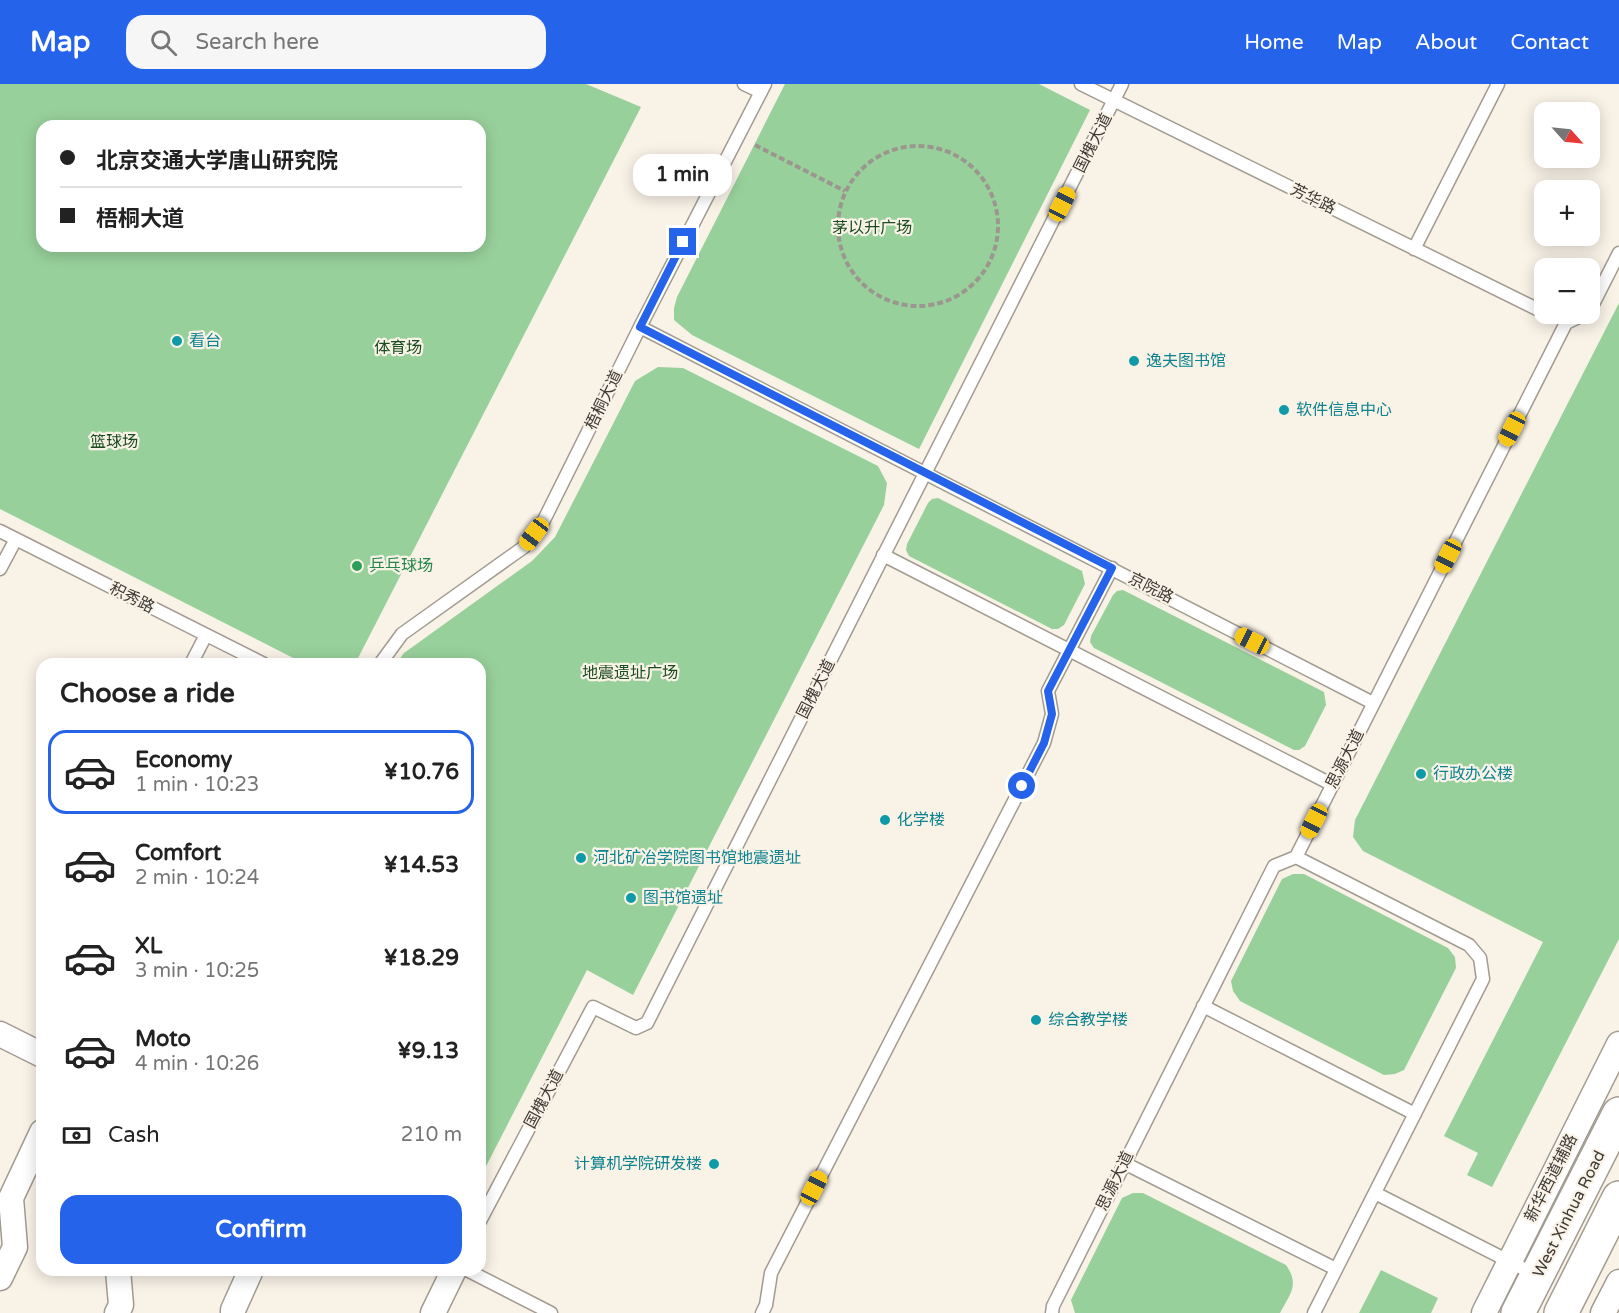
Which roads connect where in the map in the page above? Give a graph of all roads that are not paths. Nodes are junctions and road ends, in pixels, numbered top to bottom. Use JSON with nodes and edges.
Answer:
{"nodes":[{"id":1,"x":744,"y":84,"type":"edge"},
{"id":2,"x":1081,"y":84,"type":"edge"},
{"id":3,"x":1122,"y":84,"type":"edge"},
{"id":4,"x":1498,"y":84,"type":"edge"},
{"id":5,"x":763,"y":88,"type":"edge"},
{"id":6,"x":1114,"y":100,"type":"junction"},
{"id":7,"x":1414,"y":249,"type":"junction"},
{"id":8,"x":1619,"y":254,"type":"edge"},
{"id":9,"x":1600,"y":291,"type":"edge"},
{"id":10,"x":1534,"y":308,"type":"edge"},
{"id":11,"x":1565,"y":324,"type":"edge"},
{"id":12,"x":640,"y":327,"type":"junction"},
{"id":13,"x":925,"y":473,"type":"junction"},
{"id":14,"x":0,"y":531,"type":"edge"},
{"id":15,"x":16,"y":539,"type":"junction"},
{"id":16,"x":884,"y":555,"type":"junction"},
{"id":17,"x":1112,"y":568,"type":"junction"},
{"id":18,"x":0,"y":569,"type":"edge"},
{"id":19,"x":206,"y":635,"type":"junction"},
{"id":20,"x":1070,"y":649,"type":"junction"},
{"id":21,"x":194,"y":658,"type":"edge"},
{"id":22,"x":252,"y":658,"type":"edge"},
{"id":23,"x":384,"y":658,"type":"edge"},
{"id":24,"x":1373,"y":703,"type":"junction"},
{"id":25,"x":1333,"y":785,"type":"junction"},
{"id":26,"x":1296,"y":857,"type":"junction"},
{"id":27,"x":1203,"y":1006,"type":"junction"},
{"id":28,"x":0,"y":1034,"type":"edge"},
{"id":29,"x":1619,"y":1044,"type":"edge"},
{"id":30,"x":36,"y":1052,"type":"edge"},
{"id":31,"x":1415,"y":1114,"type":"junction"},
{"id":32,"x":1619,"y":1114,"type":"edge"},
{"id":33,"x":36,"y":1145,"type":"edge"},
{"id":34,"x":1124,"y":1163,"type":"junction"},
{"id":35,"x":1375,"y":1193,"type":"junction"},
{"id":36,"x":1619,"y":1198,"type":"edge"},
{"id":37,"x":486,"y":1210,"type":"edge"},
{"id":38,"x":1524,"y":1268,"type":"junction"},
{"id":39,"x":1336,"y":1269,"type":"junction"},
{"id":40,"x":119,"y":1276,"type":"edge"},
{"id":41,"x":248,"y":1276,"type":"edge"},
{"id":42,"x":451,"y":1276,"type":"edge"},
{"id":43,"x":477,"y":1276,"type":"edge"},
{"id":44,"x":0,"y":1278,"type":"edge"},
{"id":45,"x":1619,"y":1282,"type":"edge"},
{"id":46,"x":529,"y":1308,"type":"edge"},
{"id":47,"x":117,"y":1313,"type":"edge"},
{"id":48,"x":233,"y":1313,"type":"edge"},
{"id":49,"x":432,"y":1313,"type":"edge"},
{"id":50,"x":551,"y":1313,"type":"edge"},
{"id":51,"x":762,"y":1313,"type":"edge"},
{"id":52,"x":1052,"y":1313,"type":"edge"},
{"id":53,"x":1314,"y":1313,"type":"edge"},
{"id":54,"x":1484,"y":1313,"type":"edge"},
{"id":55,"x":1518,"y":1313,"type":"edge"},
{"id":56,"x":1561,"y":1313,"type":"edge"},
{"id":57,"x":1603,"y":1313,"type":"edge"}],
"edges":[{"from":1,"to":5,"type":"lane"},
{"from":2,"to":6,"type":"lane","name":"芳华路"},
{"from":3,"to":6,"type":"lane","name":"国槐大道"},
{"from":4,"to":7,"type":"lane"},
{"from":5,"to":12,"type":"lane","name":"梧桐大道"},
{"from":6,"to":7,"type":"lane","name":"芳华路"},
{"from":6,"to":13,"type":"lane","name":"国槐大道"},
{"from":7,"to":10,"type":"lane","name":"芳华路"},
{"from":8,"to":9,"type":"lane"},
{"from":11,"to":24,"type":"lane","name":"思源大道"},
{"from":12,"to":13,"type":"lane","name":"京院路"},
{"from":12,"to":23,"type":"lane","name":"梧桐大道"},
{"from":13,"to":16,"type":"lane","name":"国槐大道"},
{"from":13,"to":17,"type":"lane","name":"京院路"},
{"from":14,"to":15,"type":"lane","name":"积秀路"},
{"from":15,"to":18,"type":"lane"},
{"from":15,"to":19,"type":"lane","name":"积秀路"},
{"from":16,"to":20,"type":"lane"},
{"from":16,"to":37,"type":"lane","name":"国槐大道"},
{"from":17,"to":20,"type":"lane"},
{"from":17,"to":24,"type":"lane","name":"京院路"},
{"from":19,"to":21,"type":"lane"},
{"from":19,"to":22,"type":"lane","name":"积秀路"},
{"from":20,"to":25,"type":"lane"},
{"from":20,"to":51,"type":"lane"},
{"from":24,"to":25,"type":"lane","name":"思源大道"},
{"from":25,"to":26,"type":"lane","name":"思源大道"},
{"from":26,"to":27,"type":"lane","name":"思源大道"},
{"from":26,"to":31,"type":"lane"},
{"from":27,"to":31,"type":"lane"},
{"from":27,"to":34,"type":"lane","name":"思源大道"},
{"from":28,"to":30,"type":"street"},
{"from":29,"to":38,"type":"street","name":"新华西道辅路"},
{"from":31,"to":35,"type":"lane"},
{"from":32,"to":38,"type":"main road","name":"West Xinhua Road"},
{"from":33,"to":44,"type":"street"},
{"from":34,"to":39,"type":"lane"},
{"from":34,"to":52,"type":"lane","name":"思源大道"},
{"from":35,"to":38,"type":"lane"},
{"from":35,"to":39,"type":"lane"},
{"from":36,"to":56,"type":"main road"},
{"from":38,"to":54,"type":"street","name":"新华西道辅路"},
{"from":38,"to":55,"type":"main road","name":"West Xinhua Road"},
{"from":39,"to":53,"type":"lane"},
{"from":40,"to":47,"type":"street"},
{"from":41,"to":48,"type":"street"},
{"from":42,"to":49,"type":"street"},
{"from":43,"to":46,"type":"lane"},
{"from":45,"to":57,"type":"street"},
{"from":46,"to":50,"type":"lane"}]}
